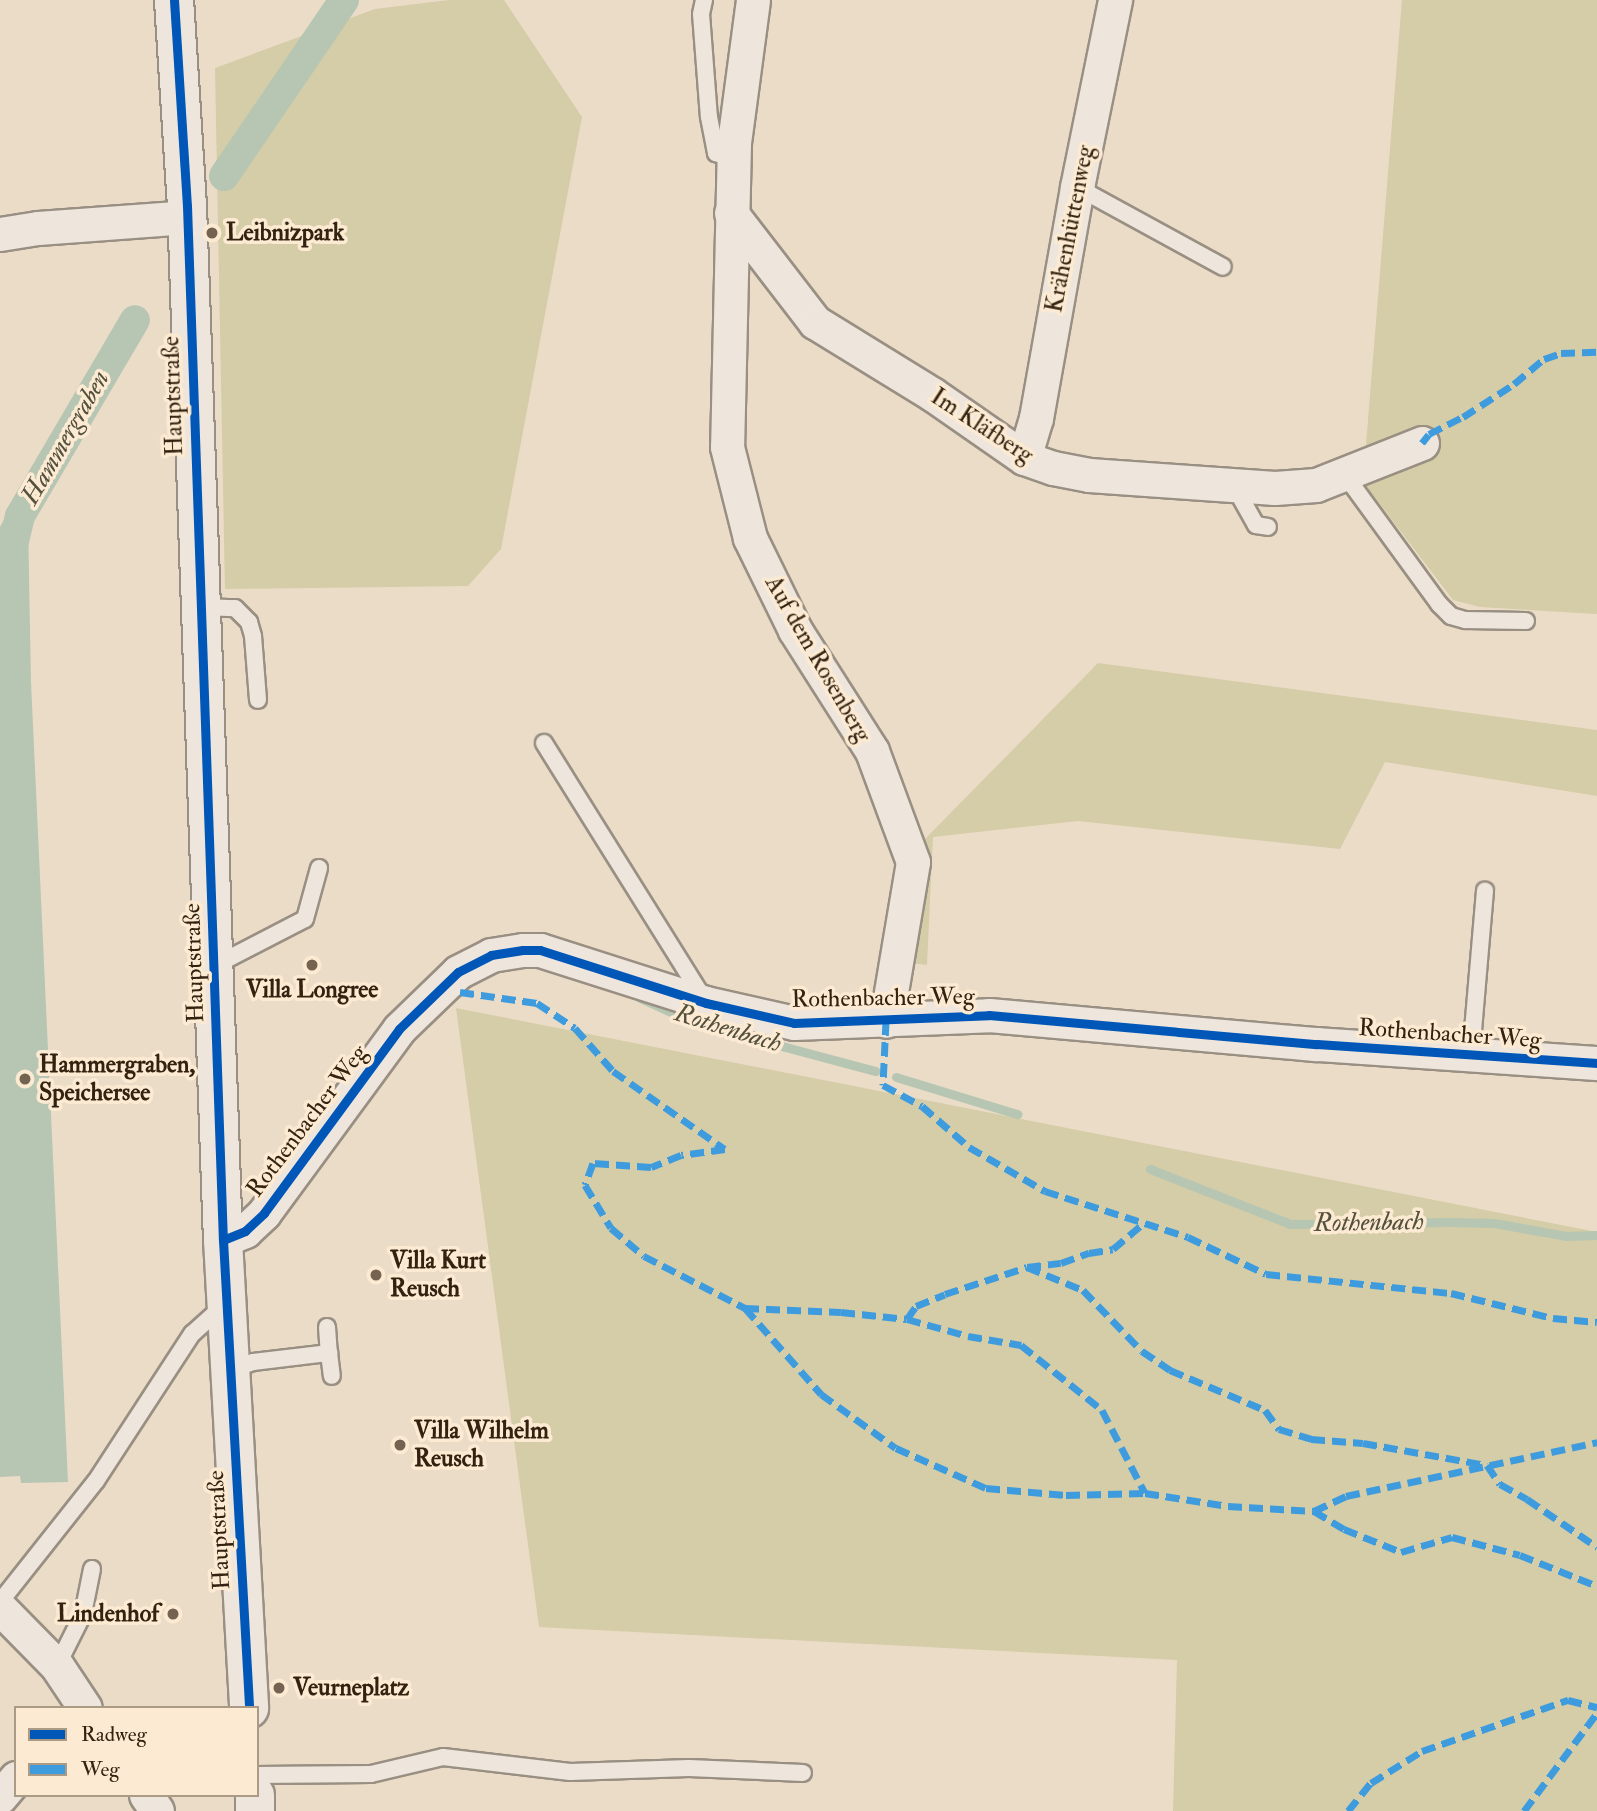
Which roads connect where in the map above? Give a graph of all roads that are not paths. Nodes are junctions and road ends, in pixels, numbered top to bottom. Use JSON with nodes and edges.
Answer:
{"nodes":[{"id":1,"x":174,"y":0,"type":"edge"},
{"id":2,"x":704,"y":0,"type":"edge"},
{"id":3,"x":753,"y":0,"type":"edge"},
{"id":4,"x":1115,"y":0,"type":"edge"},
{"id":5,"x":733,"y":159,"type":"junction"},
{"id":6,"x":1077,"y":187,"type":"junction"},
{"id":7,"x":731,"y":213,"type":"junction"},
{"id":8,"x":187,"y":217,"type":"junction"},
{"id":9,"x":0,"y":234,"type":"edge"},
{"id":10,"x":1223,"y":267,"type":"dead end"},
{"id":11,"x":1422,"y":443,"type":"dead end"},
{"id":12,"x":1024,"y":458,"type":"junction"},
{"id":13,"x":1345,"y":475,"type":"junction"},
{"id":14,"x":1233,"y":484,"type":"junction"},
{"id":15,"x":1262,"y":526,"type":"dead end"},
{"id":16,"x":199,"y":607,"type":"junction"},
{"id":17,"x":1526,"y":621,"type":"dead end"},
{"id":18,"x":258,"y":700,"type":"dead end"},
{"id":19,"x":544,"y":743,"type":"dead end"},
{"id":20,"x":319,"y":868,"type":"dead end"},
{"id":21,"x":1485,"y":891,"type":"dead end"},
{"id":22,"x":214,"y":967,"type":"junction"},
{"id":23,"x":706,"y":1003,"type":"junction"},
{"id":24,"x":886,"y":1021,"type":"junction"},
{"id":25,"x":1471,"y":1054,"type":"junction"},
{"id":26,"x":1597,"y":1063,"type":"edge"},
{"id":27,"x":223,"y":1240,"type":"junction"},
{"id":28,"x":227,"y":1303,"type":"junction"},
{"id":29,"x":327,"y":1327,"type":"dead end"},
{"id":30,"x":329,"y":1353,"type":"junction"},
{"id":31,"x":230,"y":1370,"type":"junction"},
{"id":32,"x":332,"y":1376,"type":"dead end"},
{"id":33,"x":92,"y":1569,"type":"dead end"},
{"id":34,"x":0,"y":1602,"type":"edge"},
{"id":35,"x":0,"y":1608,"type":"edge"},
{"id":36,"x":57,"y":1667,"type":"junction"},
{"id":37,"x":80,"y":1706,"type":"edge"},
{"id":38,"x":249,"y":1706,"type":"edge"},
{"id":39,"x":803,"y":1773,"type":"dead end"},
{"id":40,"x":259,"y":1775,"type":"edge"},
{"id":41,"x":14,"y":1780,"type":"edge"},
{"id":42,"x":0,"y":1797,"type":"edge"}],
"edges":[{"from":1,"to":8,"type":"main road","name":"Hauptstraße"},
{"from":2,"to":5,"type":"lane"},
{"from":3,"to":5,"type":"street","name":"Auf dem Rosenberg"},
{"from":4,"to":6,"type":"street","name":"Krähenhüttenweg"},
{"from":5,"to":7,"type":"street","name":"Auf dem Rosenberg"},
{"from":6,"to":10,"type":"lane"},
{"from":6,"to":12,"type":"street","name":"Krähenhüttenweg"},
{"from":7,"to":12,"type":"street","name":"Im Kläfberg"},
{"from":7,"to":24,"type":"street","name":"Auf dem Rosenberg"},
{"from":8,"to":9,"type":"street"},
{"from":8,"to":16,"type":"main road","name":"Hauptstraße"},
{"from":11,"to":13,"type":"street","name":"Im Kläfberg"},
{"from":12,"to":14,"type":"street","name":"Im Kläfberg"},
{"from":13,"to":14,"type":"street","name":"Im Kläfberg"},
{"from":13,"to":17,"type":"lane"},
{"from":14,"to":15,"type":"lane"},
{"from":16,"to":18,"type":"lane"},
{"from":16,"to":22,"type":"main road","name":"Hauptstraße"},
{"from":19,"to":23,"type":"lane"},
{"from":20,"to":22,"type":"lane"},
{"from":21,"to":25,"type":"lane"},
{"from":22,"to":27,"type":"main road","name":"Hauptstraße"},
{"from":23,"to":24,"type":"street","name":"Rothenbacher Weg"},
{"from":23,"to":27,"type":"street","name":"Rothenbacher Weg"},
{"from":24,"to":25,"type":"street","name":"Rothenbacher Weg"},
{"from":25,"to":26,"type":"street","name":"Rothenbacher Weg"},
{"from":27,"to":28,"type":"main road","name":"Hauptstraße"},
{"from":28,"to":31,"type":"main road","name":"Hauptstraße"},
{"from":28,"to":34,"type":"lane"},
{"from":29,"to":30,"type":"lane"},
{"from":30,"to":31,"type":"lane"},
{"from":30,"to":32,"type":"lane"},
{"from":31,"to":38,"type":"main road","name":"Hauptstraße"},
{"from":33,"to":36,"type":"lane"},
{"from":35,"to":36,"type":"street"},
{"from":36,"to":37,"type":"street"},
{"from":39,"to":40,"type":"lane"},
{"from":41,"to":42,"type":"street"}]}
